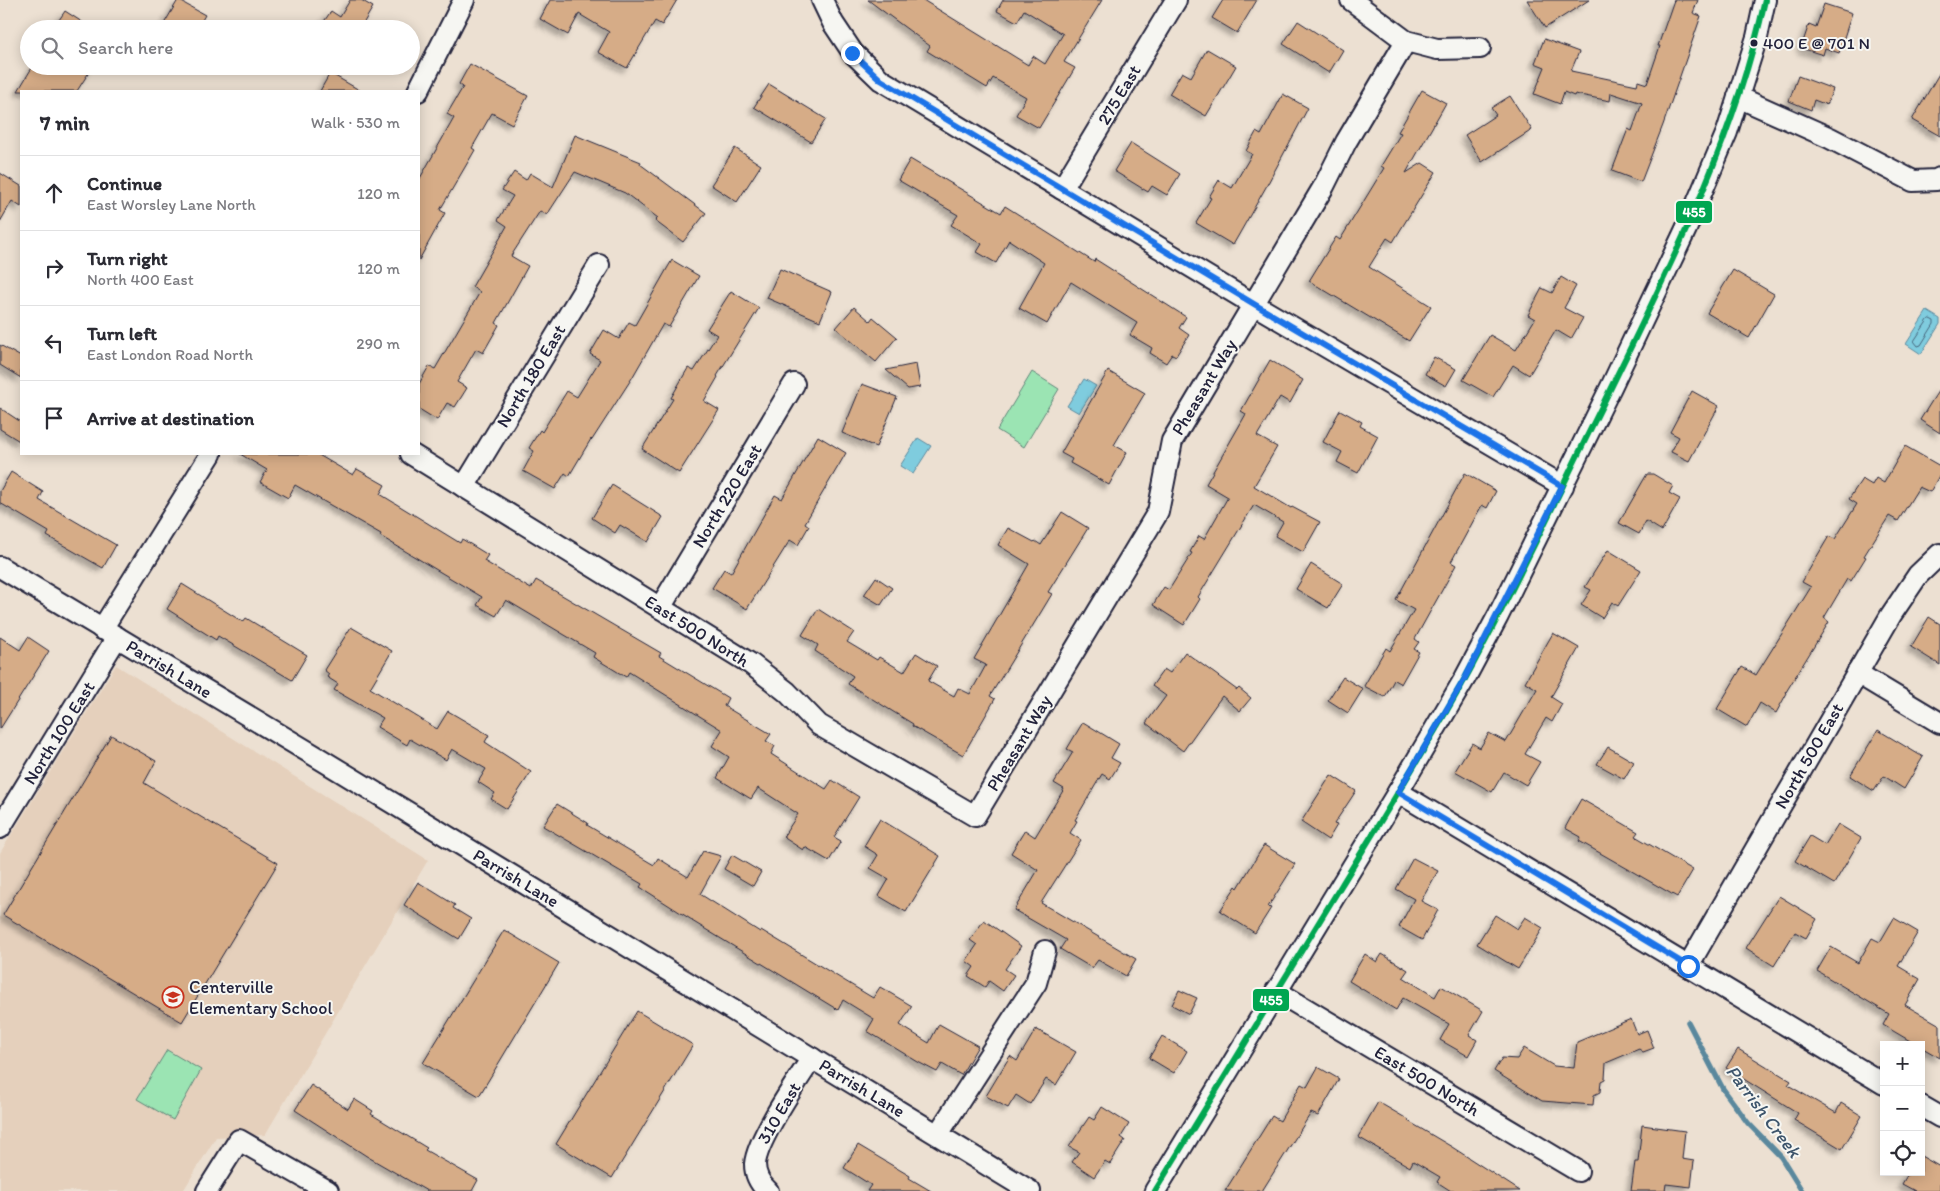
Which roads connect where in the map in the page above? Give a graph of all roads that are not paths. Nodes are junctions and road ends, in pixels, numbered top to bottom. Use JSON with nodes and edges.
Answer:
{"nodes":[{"id":1,"x":464,"y":0,"type":"edge"},
{"id":2,"x":822,"y":0,"type":"edge"},
{"id":3,"x":1176,"y":0,"type":"edge"},
{"id":4,"x":1351,"y":0,"type":"edge"},
{"id":5,"x":1765,"y":0,"type":"edge"},
{"id":6,"x":1406,"y":41,"type":"junction"},
{"id":7,"x":1480,"y":48,"type":"dead end"},
{"id":8,"x":419,"y":90,"type":"edge"},
{"id":9,"x":1738,"y":98,"type":"junction"},
{"id":10,"x":1940,"y":178,"type":"edge"},
{"id":11,"x":1062,"y":189,"type":"junction"},
{"id":12,"x":598,"y":265,"type":"dead end"},
{"id":13,"x":1254,"y":304,"type":"junction"},
{"id":14,"x":794,"y":384,"type":"dead end"},
{"id":15,"x":210,"y":455,"type":"edge"},
{"id":16,"x":413,"y":455,"type":"edge"},
{"id":17,"x":464,"y":486,"type":"junction"},
{"id":18,"x":1562,"y":486,"type":"junction"},
{"id":19,"x":1940,"y":554,"type":"edge"},
{"id":20,"x":0,"y":567,"type":"edge"},
{"id":21,"x":660,"y":608,"type":"junction"},
{"id":22,"x":110,"y":633,"type":"junction"},
{"id":23,"x":1857,"y":673,"type":"junction"},
{"id":24,"x":1940,"y":723,"type":"edge"},
{"id":25,"x":1398,"y":792,"type":"junction"},
{"id":26,"x":975,"y":816,"type":"joint"},
{"id":27,"x":0,"y":828,"type":"edge"},
{"id":28,"x":1045,"y":951,"type":"dead end"},
{"id":29,"x":1688,"y":966,"type":"junction"},
{"id":30,"x":1276,"y":991,"type":"junction"},
{"id":31,"x":812,"y":1058,"type":"junction"},
{"id":32,"x":1880,"y":1082,"type":"edge"},
{"id":33,"x":1925,"y":1108,"type":"edge"},
{"id":34,"x":1940,"y":1117,"type":"edge"},
{"id":35,"x":938,"y":1134,"type":"junction"},
{"id":36,"x":1578,"y":1171,"type":"dead end"},
{"id":37,"x":207,"y":1191,"type":"edge"},
{"id":38,"x":328,"y":1191,"type":"edge"},
{"id":39,"x":768,"y":1191,"type":"edge"},
{"id":40,"x":1030,"y":1191,"type":"edge"},
{"id":41,"x":1155,"y":1191,"type":"edge"}],
"edges":[{"from":1,"to":8,"type":"street"},
{"from":2,"to":11,"type":"street"},
{"from":3,"to":11,"type":"street","name":"275 East"},
{"from":4,"to":6,"type":"street"},
{"from":5,"to":9,"type":"street"},
{"from":6,"to":7,"type":"street"},
{"from":6,"to":13,"type":"street","name":"Pheasant Way"},
{"from":9,"to":10,"type":"street"},
{"from":9,"to":18,"type":"street"},
{"from":11,"to":13,"type":"street"},
{"from":12,"to":17,"type":"street","name":"North 180 East"},
{"from":13,"to":18,"type":"street"},
{"from":13,"to":26,"type":"street","name":"Pheasant Way"},
{"from":14,"to":21,"type":"street","name":"North 220 East"},
{"from":15,"to":22,"type":"street","name":"North 100 East"},
{"from":16,"to":17,"type":"street","name":"East 500 North"},
{"from":17,"to":21,"type":"street","name":"East 500 North"},
{"from":18,"to":25,"type":"street"},
{"from":19,"to":23,"type":"street","name":"North 500 East"},
{"from":20,"to":22,"type":"street","name":"Parrish Lane"},
{"from":21,"to":26,"type":"street","name":"East 500 North"},
{"from":22,"to":27,"type":"street","name":"North 100 East"},
{"from":22,"to":31,"type":"street","name":"Parrish Lane"},
{"from":23,"to":24,"type":"street"},
{"from":23,"to":29,"type":"street","name":"North 500 East"},
{"from":25,"to":29,"type":"street"},
{"from":25,"to":30,"type":"street"},
{"from":28,"to":35,"type":"street"},
{"from":29,"to":32,"type":"street"},
{"from":30,"to":36,"type":"street","name":"East 500 North"},
{"from":30,"to":41,"type":"street"},
{"from":31,"to":35,"type":"street","name":"Parrish Lane"},
{"from":31,"to":39,"type":"street","name":"310 East"},
{"from":33,"to":34,"type":"street"},
{"from":35,"to":40,"type":"street","name":"Parrish Lane"},
{"from":37,"to":38,"type":"street"}]}
